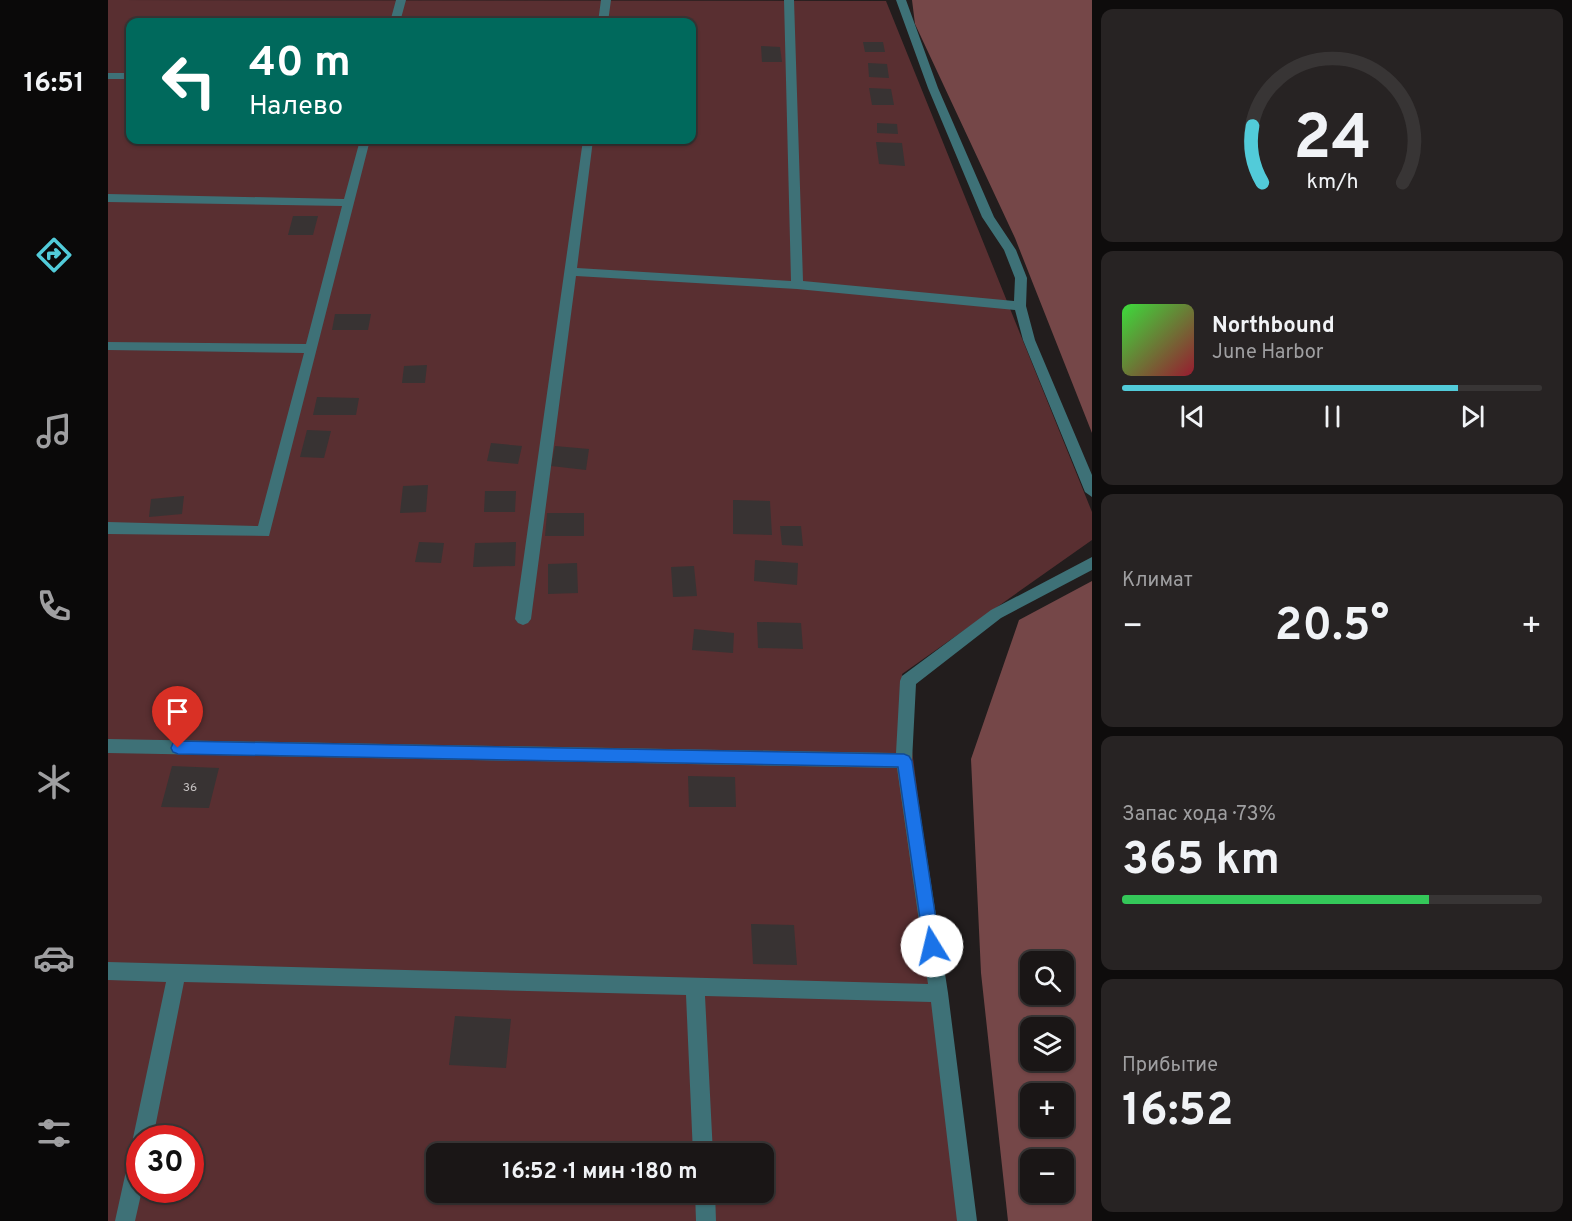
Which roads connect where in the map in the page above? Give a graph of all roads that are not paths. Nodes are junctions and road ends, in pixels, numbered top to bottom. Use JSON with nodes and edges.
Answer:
{"nodes":[{"id":1,"x":401,"y":0,"type":"edge"},
{"id":2,"x":606,"y":0,"type":"edge"},
{"id":3,"x":789,"y":0,"type":"edge"},
{"id":4,"x":901,"y":0,"type":"edge"},
{"id":5,"x":396,"y":18,"type":"edge"},
{"id":6,"x":604,"y":18,"type":"edge"},
{"id":7,"x":108,"y":76,"type":"edge"},
{"id":8,"x":126,"y":76,"type":"edge"},
{"id":9,"x":364,"y":144,"type":"edge"},
{"id":10,"x":588,"y":144,"type":"edge"},
{"id":11,"x":108,"y":198,"type":"edge"},
{"id":12,"x":349,"y":203,"type":"junction"},
{"id":13,"x":572,"y":272,"type":"junction"},
{"id":14,"x":797,"y":285,"type":"junction"},
{"id":15,"x":1020,"y":306,"type":"junction"},
{"id":16,"x":108,"y":346,"type":"edge"},
{"id":17,"x":311,"y":349,"type":"junction"},
{"id":18,"x":1092,"y":492,"type":"edge"},
{"id":19,"x":108,"y":528,"type":"edge"},
{"id":20,"x":1092,"y":563,"type":"edge"},
{"id":21,"x":523,"y":619,"type":"dead end"},
{"id":22,"x":108,"y":746,"type":"edge"},
{"id":23,"x":904,"y":761,"type":"junction"},
{"id":24,"x":108,"y":971,"type":"edge"},
{"id":25,"x":177,"y":973,"type":"junction"},
{"id":26,"x":695,"y":987,"type":"junction"},
{"id":27,"x":939,"y":993,"type":"junction"},
{"id":28,"x":146,"y":1125,"type":"edge"},
{"id":29,"x":702,"y":1143,"type":"edge"},
{"id":30,"x":129,"y":1203,"type":"edge"},
{"id":31,"x":705,"y":1203,"type":"edge"},
{"id":32,"x":125,"y":1221,"type":"edge"},
{"id":33,"x":706,"y":1221,"type":"edge"},
{"id":34,"x":967,"y":1221,"type":"edge"}],
"edges":[{"from":1,"to":5,"type":"street"},
{"from":2,"to":6,"type":"street"},
{"from":3,"to":14,"type":"street"},
{"from":4,"to":15,"type":"street"},
{"from":7,"to":8,"type":"street"},
{"from":9,"to":12,"type":"street"},
{"from":10,"to":13,"type":"street"},
{"from":11,"to":12,"type":"street"},
{"from":12,"to":17,"type":"street"},
{"from":13,"to":14,"type":"street"},
{"from":13,"to":21,"type":"street"},
{"from":14,"to":15,"type":"street"},
{"from":15,"to":18,"type":"street"},
{"from":16,"to":17,"type":"street"},
{"from":17,"to":19,"type":"street"},
{"from":20,"to":23,"type":"street"},
{"from":22,"to":23,"type":"street"},
{"from":23,"to":27,"type":"street"},
{"from":24,"to":25,"type":"street"},
{"from":25,"to":26,"type":"street"},
{"from":25,"to":28,"type":"street"},
{"from":26,"to":27,"type":"street"},
{"from":26,"to":29,"type":"street"},
{"from":27,"to":34,"type":"street"},
{"from":30,"to":32,"type":"street"},
{"from":31,"to":33,"type":"street"}]}
